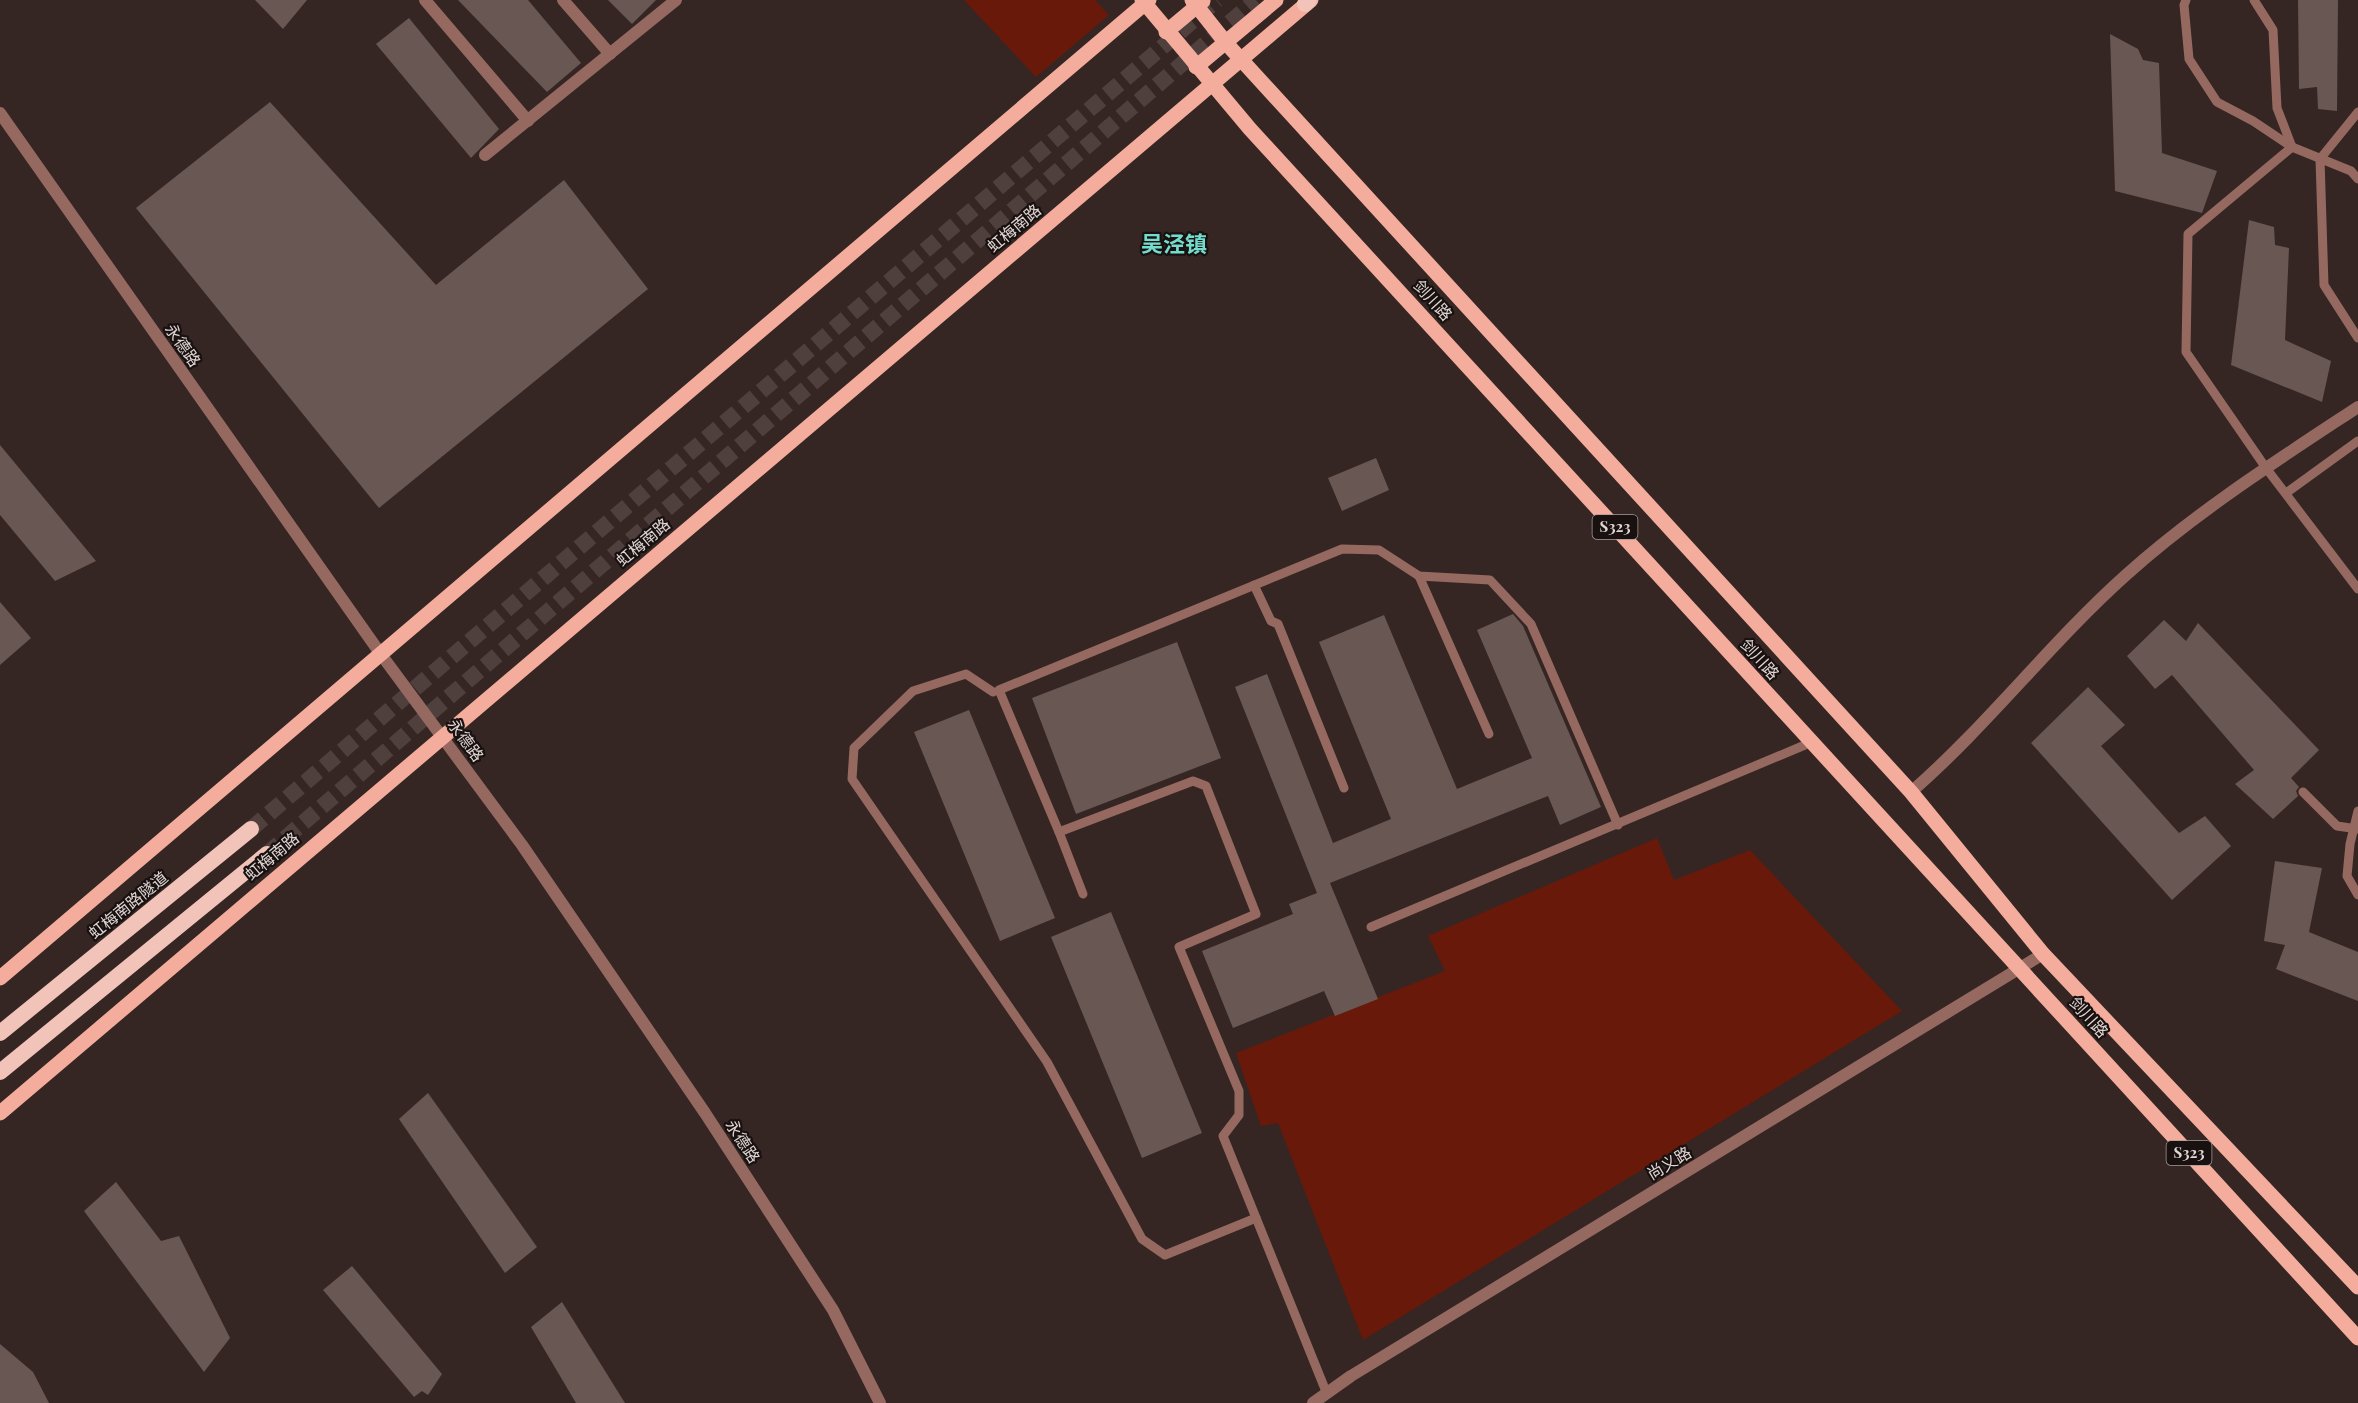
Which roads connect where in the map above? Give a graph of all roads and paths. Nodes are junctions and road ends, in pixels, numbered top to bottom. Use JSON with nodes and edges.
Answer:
{"nodes":[{"id":1,"x":425,"y":0,"type":"edge"},
{"id":2,"x":563,"y":0,"type":"edge"},
{"id":3,"x":676,"y":0,"type":"edge"},
{"id":4,"x":1276,"y":0,"type":"edge"},
{"id":5,"x":2186,"y":0,"type":"edge"},
{"id":6,"x":2254,"y":0,"type":"edge"},
{"id":7,"x":1308,"y":1,"type":"edge"},
{"id":8,"x":1145,"y":2,"type":"edge"},
{"id":9,"x":1198,"y":2,"type":"edge"},
{"id":10,"x":1166,"y":32,"type":"junction"},
{"id":11,"x":1226,"y":43,"type":"junction"},
{"id":12,"x":610,"y":54,"type":"junction"},
{"id":13,"x":1242,"y":58,"type":"junction"},
{"id":14,"x":1196,"y":67,"type":"junction"},
{"id":15,"x":1211,"y":84,"type":"junction"},
{"id":16,"x":2358,"y":112,"type":"edge"},
{"id":17,"x":0,"y":113,"type":"edge"},
{"id":18,"x":528,"y":120,"type":"junction"},
{"id":19,"x":2292,"y":147,"type":"junction"},
{"id":20,"x":485,"y":155,"type":"dead end"},
{"id":21,"x":2320,"y":159,"type":"junction"},
{"id":22,"x":2358,"y":179,"type":"edge"},
{"id":23,"x":2358,"y":338,"type":"edge"},
{"id":24,"x":2358,"y":407,"type":"edge"},
{"id":25,"x":2358,"y":441,"type":"edge"},
{"id":26,"x":2266,"y":468,"type":"junction"},
{"id":27,"x":2286,"y":492,"type":"junction"},
{"id":28,"x":1419,"y":576,"type":"junction"},
{"id":29,"x":1254,"y":585,"type":"junction"},
{"id":30,"x":2358,"y":589,"type":"edge"},
{"id":31,"x":380,"y":653,"type":"junction"},
{"id":32,"x":993,"y":692,"type":"dead end"},
{"id":33,"x":1489,"y":734,"type":"dead end"},
{"id":34,"x":443,"y":735,"type":"junction"},
{"id":35,"x":1812,"y":742,"type":"junction"},
{"id":36,"x":1344,"y":788,"type":"dead end"},
{"id":37,"x":1911,"y":792,"type":"junction"},
{"id":38,"x":2303,"y":792,"type":"dead end"},
{"id":39,"x":2358,"y":811,"type":"edge"},
{"id":40,"x":1618,"y":825,"type":"junction"},
{"id":41,"x":2356,"y":828,"type":"edge"},
{"id":42,"x":251,"y":829,"type":"tunnel mouth"},
{"id":43,"x":1059,"y":832,"type":"junction"},
{"id":44,"x":267,"y":854,"type":"tunnel mouth"},
{"id":45,"x":1083,"y":894,"type":"dead end"},
{"id":46,"x":2358,"y":894,"type":"edge"},
{"id":47,"x":1371,"y":927,"type":"dead end"},
{"id":48,"x":2043,"y":954,"type":"junction"},
{"id":49,"x":2020,"y":969,"type":"junction"},
{"id":50,"x":0,"y":978,"type":"edge"},
{"id":51,"x":0,"y":1033,"type":"edge"},
{"id":52,"x":0,"y":1072,"type":"edge"},
{"id":53,"x":0,"y":1113,"type":"edge"},
{"id":54,"x":1256,"y":1218,"type":"junction"},
{"id":55,"x":2358,"y":1287,"type":"edge"},
{"id":56,"x":2358,"y":1338,"type":"edge"},
{"id":57,"x":1327,"y":1394,"type":"junction"},
{"id":58,"x":880,"y":1403,"type":"edge"},
{"id":59,"x":1313,"y":1403,"type":"edge"}],
"edges":[{"from":1,"to":18,"type":"street"},
{"from":2,"to":12,"type":"street"},
{"from":3,"to":12,"type":"street"},
{"from":4,"to":11,"type":"main road"},
{"from":5,"to":19,"type":"lane"},
{"from":6,"to":19,"type":"lane"},
{"from":7,"to":13,"type":"main road","name":"虹梅南路"},
{"from":8,"to":10,"type":"main road","name":"剑川路","number":"S323"},
{"from":8,"to":31,"type":"main road"},
{"from":9,"to":10,"type":"main road"},
{"from":9,"to":11,"type":"main road","name":"剑川路"},
{"from":10,"to":14,"type":"main road","name":"剑川路","number":"S323"},
{"from":11,"to":13,"type":"main road","name":"剑川路"},
{"from":11,"to":14,"type":"main road"},
{"from":12,"to":18,"type":"street"},
{"from":13,"to":15,"type":"main road","name":"虹梅南路"},
{"from":13,"to":37,"type":"main road","name":"剑川路"},
{"from":14,"to":15,"type":"main road","name":"剑川路","number":"S323"},
{"from":15,"to":34,"type":"main road","name":"虹梅南路"},
{"from":15,"to":35,"type":"main road","name":"剑川路","number":"S323"},
{"from":16,"to":21,"type":"lane"},
{"from":17,"to":31,"type":"street","name":"永德路"},
{"from":18,"to":20,"type":"street"},
{"from":19,"to":21,"type":"lane"},
{"from":19,"to":26,"type":"lane"},
{"from":21,"to":22,"type":"lane"},
{"from":21,"to":23,"type":"lane"},
{"from":24,"to":26,"type":"street"},
{"from":25,"to":27,"type":"lane"},
{"from":26,"to":27,"type":"lane"},
{"from":26,"to":37,"type":"street"},
{"from":27,"to":30,"type":"lane"},
{"from":28,"to":29,"type":"lane"},
{"from":28,"to":33,"type":"lane"},
{"from":28,"to":40,"type":"lane"},
{"from":29,"to":36,"type":"lane"},
{"from":29,"to":43,"type":"lane"},
{"from":31,"to":34,"type":"street","name":"永德路"},
{"from":31,"to":50,"type":"main road"},
{"from":32,"to":54,"type":"lane"},
{"from":34,"to":53,"type":"main road","name":"虹梅南路"},
{"from":34,"to":58,"type":"street","name":"永德路"},
{"from":35,"to":40,"type":"lane"},
{"from":35,"to":49,"type":"main road","name":"剑川路","number":"S323"},
{"from":37,"to":48,"type":"main road","name":"剑川路"},
{"from":38,"to":41,"type":"lane"},
{"from":39,"to":41,"type":"lane"},
{"from":40,"to":47,"type":"lane"},
{"from":41,"to":46,"type":"lane"},
{"from":42,"to":51,"type":"highway","name":"虹梅南路隧道"},
{"from":43,"to":45,"type":"lane"},
{"from":43,"to":54,"type":"lane"},
{"from":44,"to":52,"type":"highway"},
{"from":48,"to":49,"type":"street","name":"尚义路"},
{"from":48,"to":55,"type":"main road","name":"剑川路"},
{"from":49,"to":56,"type":"main road","name":"剑川路","number":"S323"},
{"from":49,"to":57,"type":"street","name":"尚义路"},
{"from":54,"to":57,"type":"lane"},
{"from":57,"to":59,"type":"street","name":"尚义路"}]}
